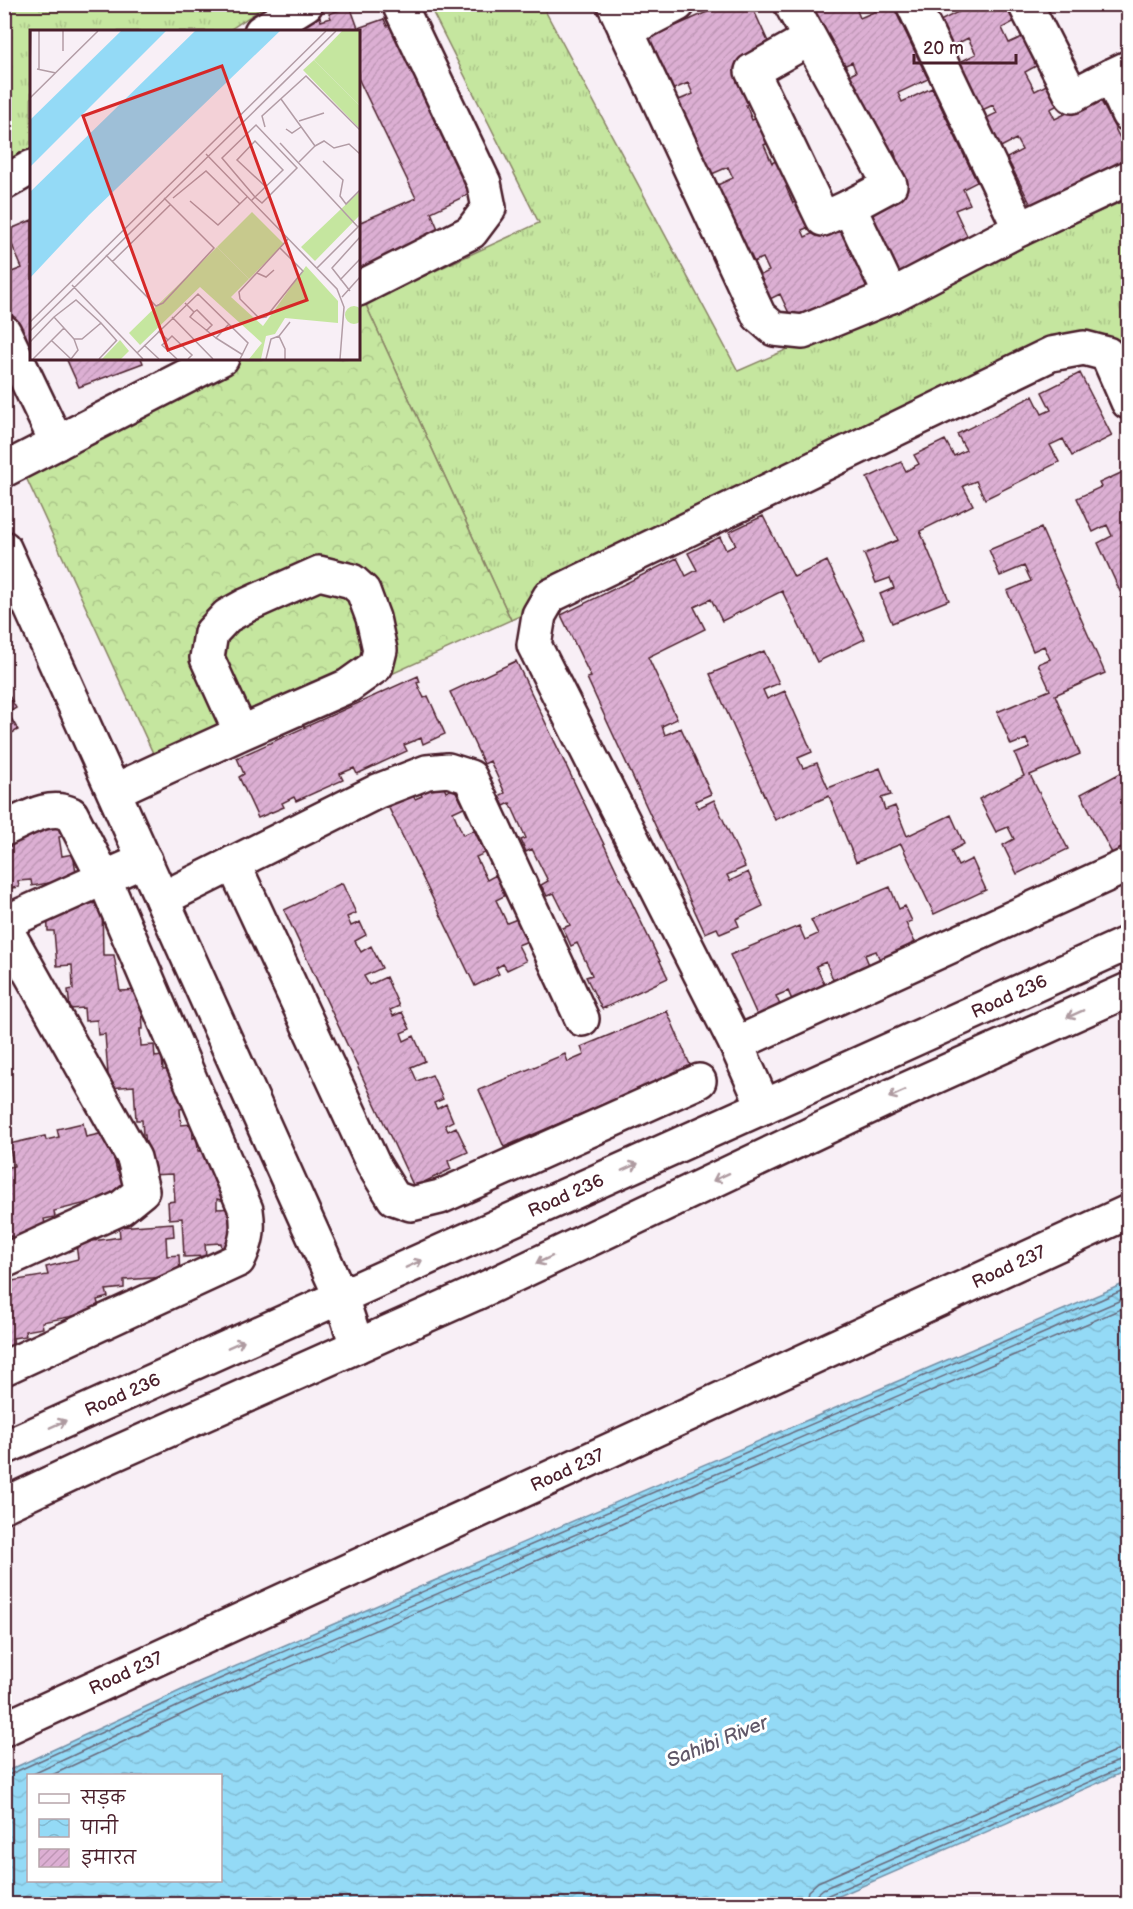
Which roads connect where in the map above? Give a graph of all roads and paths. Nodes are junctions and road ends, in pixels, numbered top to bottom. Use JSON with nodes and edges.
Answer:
{"nodes":[{"id":1,"x":306,"y":4,"type":"edge"},
{"id":2,"x":399,"y":4,"type":"edge"},
{"id":3,"x":678,"y":4,"type":"edge"},
{"id":4,"x":791,"y":4,"type":"edge"},
{"id":5,"x":913,"y":4,"type":"edge"},
{"id":6,"x":1025,"y":4,"type":"edge"},
{"id":7,"x":620,"y":18,"type":"edge"},
{"id":8,"x":264,"y":30,"type":"edge"},
{"id":9,"x":808,"y":39,"type":"junction"},
{"id":10,"x":1120,"y":72,"type":"edge"},
{"id":11,"x":1128,"y":114,"type":"edge"},
{"id":12,"x":30,"y":168,"type":"edge"},
{"id":13,"x":1128,"y":178,"type":"edge"},
{"id":14,"x":4,"y":183,"type":"edge"},
{"id":15,"x":849,"y":207,"type":"junction"},
{"id":16,"x":1020,"y":229,"type":"junction"},
{"id":17,"x":360,"y":288,"type":"edge"},
{"id":18,"x":891,"y":296,"type":"junction"},
{"id":19,"x":4,"y":332,"type":"edge"},
{"id":20,"x":218,"y":360,"type":"edge"},
{"id":21,"x":1128,"y":402,"type":"edge"},
{"id":22,"x":57,"y":443,"type":"junction"},
{"id":23,"x":4,"y":470,"type":"edge"},
{"id":24,"x":4,"y":548,"type":"edge"},
{"id":25,"x":241,"y":734,"type":"junction"},
{"id":26,"x":114,"y":791,"type":"junction"},
{"id":27,"x":4,"y":829,"type":"edge"},
{"id":28,"x":145,"y":860,"type":"junction"},
{"id":29,"x":233,"y":863,"type":"junction"},
{"id":30,"x":1128,"y":865,"type":"edge"},
{"id":31,"x":104,"y":878,"type":"junction"},
{"id":32,"x":162,"y":899,"type":"junction"},
{"id":33,"x":4,"y":924,"type":"edge"},
{"id":34,"x":1128,"y":943,"type":"edge"},
{"id":35,"x":1128,"y":990,"type":"edge"},
{"id":36,"x":582,"y":1019,"type":"dead end"},
{"id":37,"x":736,"y":1044,"type":"junction"},
{"id":38,"x":699,"y":1081,"type":"dead end"},
{"id":39,"x":764,"y":1107,"type":"junction"},
{"id":40,"x":1128,"y":1212,"type":"edge"},
{"id":41,"x":4,"y":1261,"type":"edge"},
{"id":42,"x":341,"y":1297,"type":"junction"},
{"id":43,"x":357,"y":1346,"type":"junction"},
{"id":44,"x":4,"y":1368,"type":"edge"},
{"id":45,"x":4,"y":1448,"type":"edge"},
{"id":46,"x":4,"y":1505,"type":"edge"},
{"id":47,"x":4,"y":1730,"type":"edge"}],
"edges":[{"from":1,"to":8,"type":"street"},
{"from":2,"to":17,"type":"street"},
{"from":3,"to":7,"type":"street"},
{"from":4,"to":9,"type":"street"},
{"from":5,"to":16,"type":"street"},
{"from":6,"to":10,"type":"street"},
{"from":7,"to":18,"type":"street"},
{"from":9,"to":15,"type":"street"},
{"from":9,"to":15,"type":"street"},
{"from":10,"to":11,"type":"street"},
{"from":12,"to":14,"type":"street"},
{"from":13,"to":16,"type":"street"},
{"from":15,"to":18,"type":"street"},
{"from":16,"to":18,"type":"street"},
{"from":19,"to":22,"type":"street"},
{"from":20,"to":22,"type":"street"},
{"from":21,"to":37,"type":"street"},
{"from":22,"to":23,"type":"street"},
{"from":24,"to":26,"type":"street"},
{"from":25,"to":25,"type":"street"},
{"from":25,"to":26,"type":"street"},
{"from":26,"to":28,"type":"street"},
{"from":27,"to":31,"type":"street"},
{"from":28,"to":31,"type":"street"},
{"from":28,"to":32,"type":"street"},
{"from":29,"to":32,"type":"street"},
{"from":29,"to":36,"type":"street"},
{"from":29,"to":38,"type":"street"},
{"from":30,"to":37,"type":"street"},
{"from":31,"to":33,"type":"street"},
{"from":31,"to":44,"type":"street"},
{"from":32,"to":42,"type":"street"},
{"from":33,"to":41,"type":"street"},
{"from":34,"to":39,"type":"street","name":"Road 236"},
{"from":35,"to":43,"type":"street","one_way":true},
{"from":37,"to":39,"type":"street"},
{"from":42,"to":39,"type":"street","name":"Road 236","one_way":true},
{"from":40,"to":47,"type":"street","name":"Road 237"},
{"from":42,"to":43,"type":"street"},
{"from":45,"to":42,"type":"street","name":"Road 236","one_way":true},
{"from":43,"to":46,"type":"street"}]}
